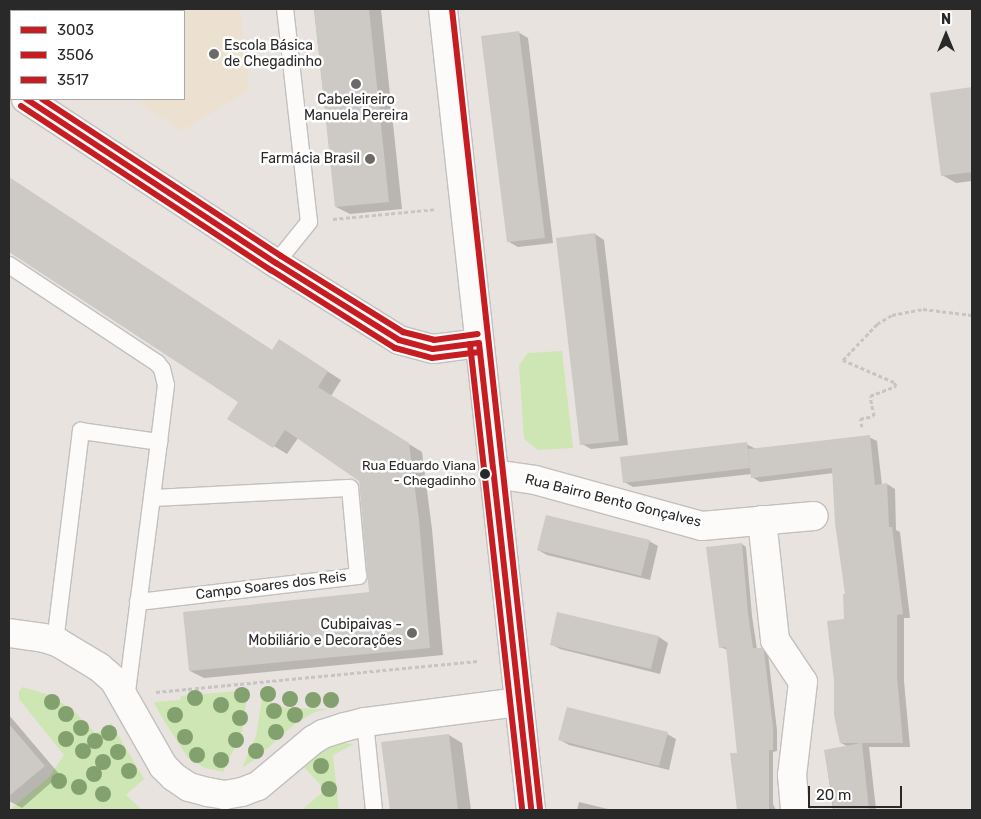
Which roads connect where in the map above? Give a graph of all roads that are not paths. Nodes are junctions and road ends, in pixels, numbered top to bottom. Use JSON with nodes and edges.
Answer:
{"nodes":[{"id":1,"x":285,"y":9,"type":"edge"},
{"id":2,"x":443,"y":9,"type":"edge"},
{"id":3,"x":28,"y":100,"type":"edge"},
{"id":4,"x":276,"y":263,"type":"junction"},
{"id":5,"x":9,"y":265,"type":"edge"},
{"id":6,"x":478,"y":343,"type":"junction"},
{"id":7,"x":159,"y":442,"type":"junction"},
{"id":8,"x":494,"y":474,"type":"junction"},
{"id":9,"x":152,"y":498,"type":"junction"},
{"id":10,"x":814,"y":516,"type":"dead end"},
{"id":11,"x":762,"y":520,"type":"junction"},
{"id":12,"x":138,"y":602,"type":"junction"},
{"id":13,"x":9,"y":634,"type":"edge"},
{"id":14,"x":55,"y":642,"type":"junction"},
{"id":15,"x":137,"y":696,"type":"junction"},
{"id":16,"x":519,"y":702,"type":"junction"},
{"id":17,"x":364,"y":722,"type":"junction"},
{"id":18,"x":374,"y":810,"type":"edge"},
{"id":19,"x":531,"y":810,"type":"edge"},
{"id":20,"x":795,"y":810,"type":"edge"}],
"edges":[{"from":1,"to":4,"type":"lane"},
{"from":2,"to":6,"type":"street"},
{"from":3,"to":4,"type":"street"},
{"from":4,"to":6,"type":"street"},
{"from":5,"to":7,"type":"lane"},
{"from":6,"to":8,"type":"street"},
{"from":7,"to":9,"type":"lane"},
{"from":7,"to":14,"type":"lane"},
{"from":8,"to":11,"type":"street","name":"Rua Bairro Bento Gonçalves"},
{"from":8,"to":16,"type":"street"},
{"from":9,"to":12,"type":"lane"},
{"from":9,"to":12,"type":"lane","name":"Campo Soares dos Reis"},
{"from":10,"to":11,"type":"street","name":"Rua Bairro Bento Gonçalves"},
{"from":11,"to":20,"type":"street"},
{"from":12,"to":15,"type":"lane"},
{"from":13,"to":14,"type":"street"},
{"from":14,"to":15,"type":"street"},
{"from":15,"to":17,"type":"street"},
{"from":16,"to":17,"type":"street"},
{"from":16,"to":19,"type":"street"},
{"from":17,"to":18,"type":"lane"}]}
